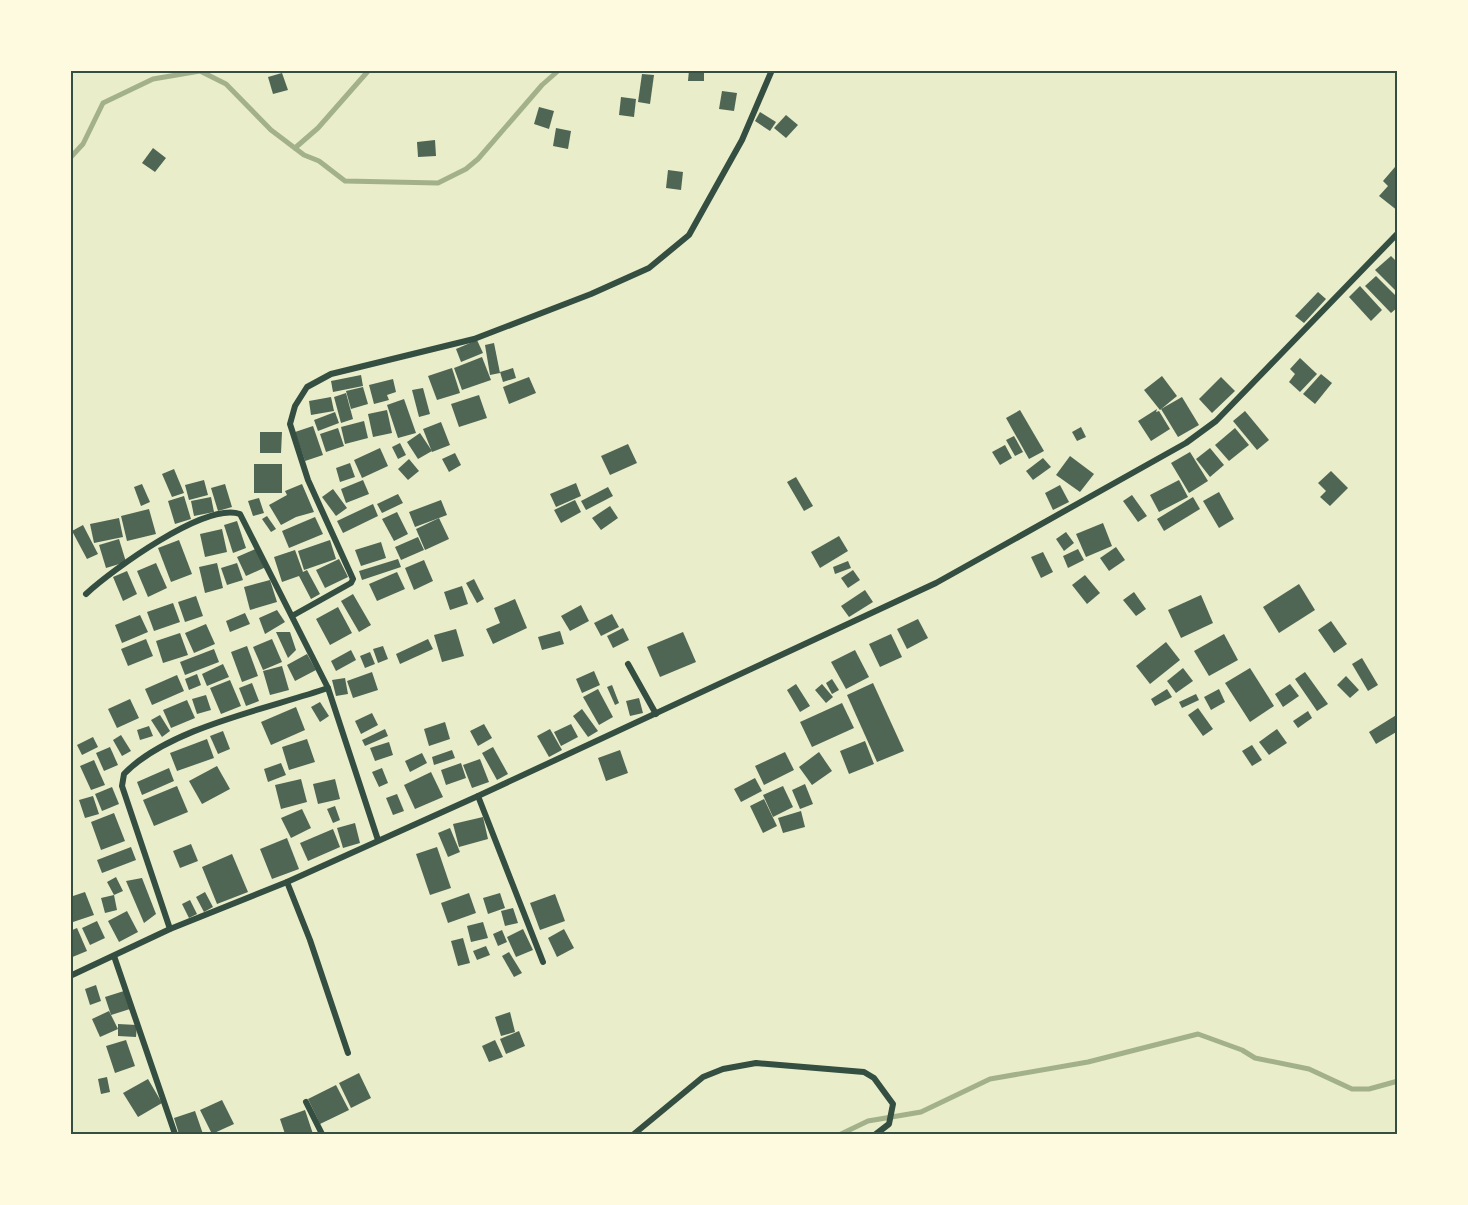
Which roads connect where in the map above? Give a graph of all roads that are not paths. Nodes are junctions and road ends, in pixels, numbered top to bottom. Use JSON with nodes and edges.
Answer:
{"nodes":[{"id":1,"x":772,"y":70,"type":"edge"},
{"id":2,"x":1398,"y":234,"type":"edge"},
{"id":3,"x":86,"y":594,"type":"dead end"},
{"id":4,"x":292,"y":616,"type":"junction"},
{"id":5,"x":628,"y":664,"type":"dead end"},
{"id":6,"x":328,"y":688,"type":"junction"},
{"id":7,"x":656,"y":714,"type":"junction"},
{"id":8,"x":478,"y":796,"type":"junction"},
{"id":9,"x":378,"y":840,"type":"junction"},
{"id":10,"x":287,"y":882,"type":"junction"},
{"id":11,"x":170,"y":929,"type":"junction"},
{"id":12,"x":114,"y":956,"type":"junction"},
{"id":13,"x":543,"y":962,"type":"dead end"},
{"id":14,"x":70,"y":976,"type":"edge"},
{"id":15,"x":348,"y":1053,"type":"dead end"},
{"id":16,"x":306,"y":1102,"type":"dead end"},
{"id":17,"x":175,"y":1134,"type":"edge"},
{"id":18,"x":322,"y":1134,"type":"edge"},
{"id":19,"x":634,"y":1134,"type":"edge"},
{"id":20,"x":876,"y":1134,"type":"edge"}],
"edges":[{"from":1,"to":4,"type":"street"},
{"from":2,"to":7,"type":"street"},
{"from":3,"to":4,"type":"street"},
{"from":4,"to":6,"type":"street"},
{"from":5,"to":7,"type":"street"},
{"from":6,"to":9,"type":"street"},
{"from":6,"to":11,"type":"street"},
{"from":7,"to":8,"type":"street"},
{"from":8,"to":9,"type":"street"},
{"from":8,"to":13,"type":"street"},
{"from":9,"to":10,"type":"street"},
{"from":10,"to":11,"type":"street"},
{"from":10,"to":15,"type":"street"},
{"from":11,"to":12,"type":"street"},
{"from":12,"to":14,"type":"street"},
{"from":12,"to":17,"type":"street"},
{"from":16,"to":18,"type":"street"},
{"from":19,"to":20,"type":"street"}]}
